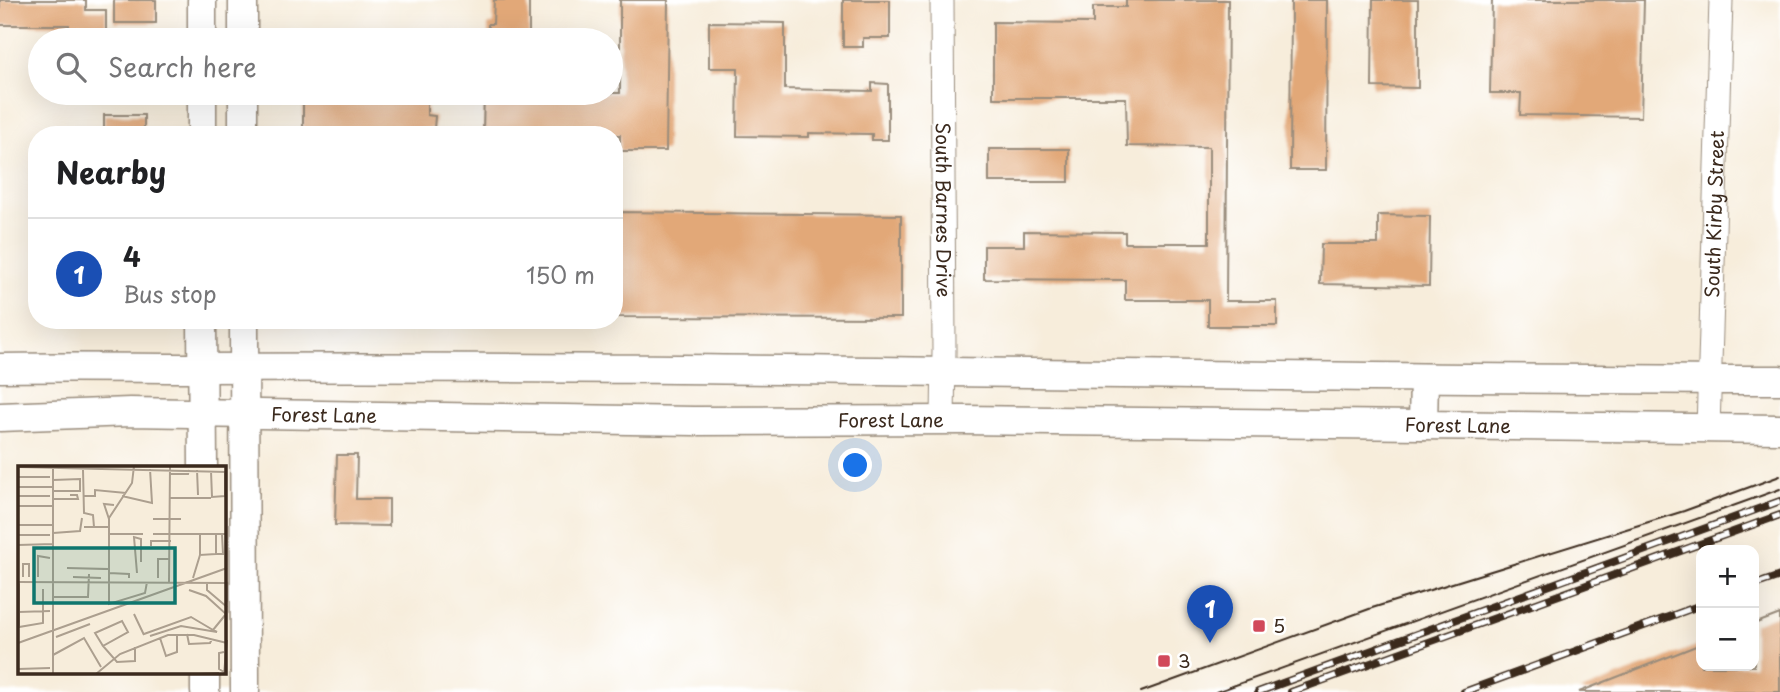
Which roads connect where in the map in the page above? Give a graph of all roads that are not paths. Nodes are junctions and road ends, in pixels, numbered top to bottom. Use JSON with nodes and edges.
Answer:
{"nodes":[{"id":1,"x":202,"y":0,"type":"edge"},
{"id":2,"x":243,"y":0,"type":"edge"},
{"id":3,"x":942,"y":0,"type":"edge"},
{"id":4,"x":1721,"y":0,"type":"edge"},
{"id":5,"x":202,"y":28,"type":"edge"},
{"id":6,"x":243,"y":28,"type":"edge"},
{"id":7,"x":202,"y":105,"type":"edge"},
{"id":8,"x":243,"y":105,"type":"edge"},
{"id":9,"x":202,"y":126,"type":"edge"},
{"id":10,"x":243,"y":126,"type":"edge"},
{"id":11,"x":202,"y":329,"type":"edge"},
{"id":12,"x":243,"y":329,"type":"edge"},
{"id":13,"x":244,"y":367,"type":"junction"},
{"id":14,"x":0,"y":368,"type":"edge"},
{"id":15,"x":202,"y":368,"type":"junction"},
{"id":16,"x":944,"y":372,"type":"junction"},
{"id":17,"x":1196,"y":375,"type":"junction"},
{"id":18,"x":1424,"y":378,"type":"junction"},
{"id":19,"x":1709,"y":380,"type":"junction"},
{"id":20,"x":1780,"y":380,"type":"edge"},
{"id":21,"x":203,"y":413,"type":"junction"},
{"id":22,"x":244,"y":414,"type":"junction"},
{"id":23,"x":0,"y":417,"type":"edge"},
{"id":24,"x":943,"y":421,"type":"junction"},
{"id":25,"x":1198,"y":422,"type":"junction"},
{"id":26,"x":1423,"y":425,"type":"junction"},
{"id":27,"x":1708,"y":429,"type":"junction"},
{"id":28,"x":1780,"y":429,"type":"edge"},
{"id":29,"x":204,"y":466,"type":"edge"},
{"id":30,"x":205,"y":674,"type":"edge"},
{"id":31,"x":205,"y":692,"type":"edge"},
{"id":32,"x":245,"y":692,"type":"edge"}],
"edges":[{"from":1,"to":5,"type":"main road"},
{"from":2,"to":6,"type":"main road"},
{"from":3,"to":16,"type":"street","name":"South Barnes Drive"},
{"from":4,"to":19,"type":"street","name":"South Kirby Street"},
{"from":7,"to":9,"type":"main road"},
{"from":8,"to":10,"type":"main road"},
{"from":11,"to":15,"type":"main road"},
{"from":12,"to":13,"type":"main road"},
{"from":13,"to":15,"type":"main road"},
{"from":13,"to":16,"type":"main road"},
{"from":13,"to":22,"type":"main road"},
{"from":14,"to":15,"type":"main road"},
{"from":15,"to":21,"type":"main road"},
{"from":16,"to":17,"type":"main road"},
{"from":16,"to":24,"type":"street","name":"South Barnes Drive"},
{"from":17,"to":18,"type":"main road"},
{"from":17,"to":25,"type":"main road"},
{"from":18,"to":19,"type":"main road"},
{"from":18,"to":26,"type":"main road"},
{"from":19,"to":20,"type":"main road"},
{"from":19,"to":27,"type":"street","name":"South Kirby Street"},
{"from":21,"to":22,"type":"main road","name":"Forest Lane"},
{"from":21,"to":23,"type":"main road","name":"Forest Lane"},
{"from":21,"to":29,"type":"main road"},
{"from":22,"to":24,"type":"main road","name":"Forest Lane"},
{"from":22,"to":32,"type":"main road"},
{"from":24,"to":25,"type":"main road","name":"Forest Lane"},
{"from":25,"to":26,"type":"main road","name":"Forest Lane"},
{"from":26,"to":27,"type":"main road","name":"Forest Lane"},
{"from":27,"to":28,"type":"main road","name":"Forest Lane"},
{"from":30,"to":31,"type":"main road"}]}
